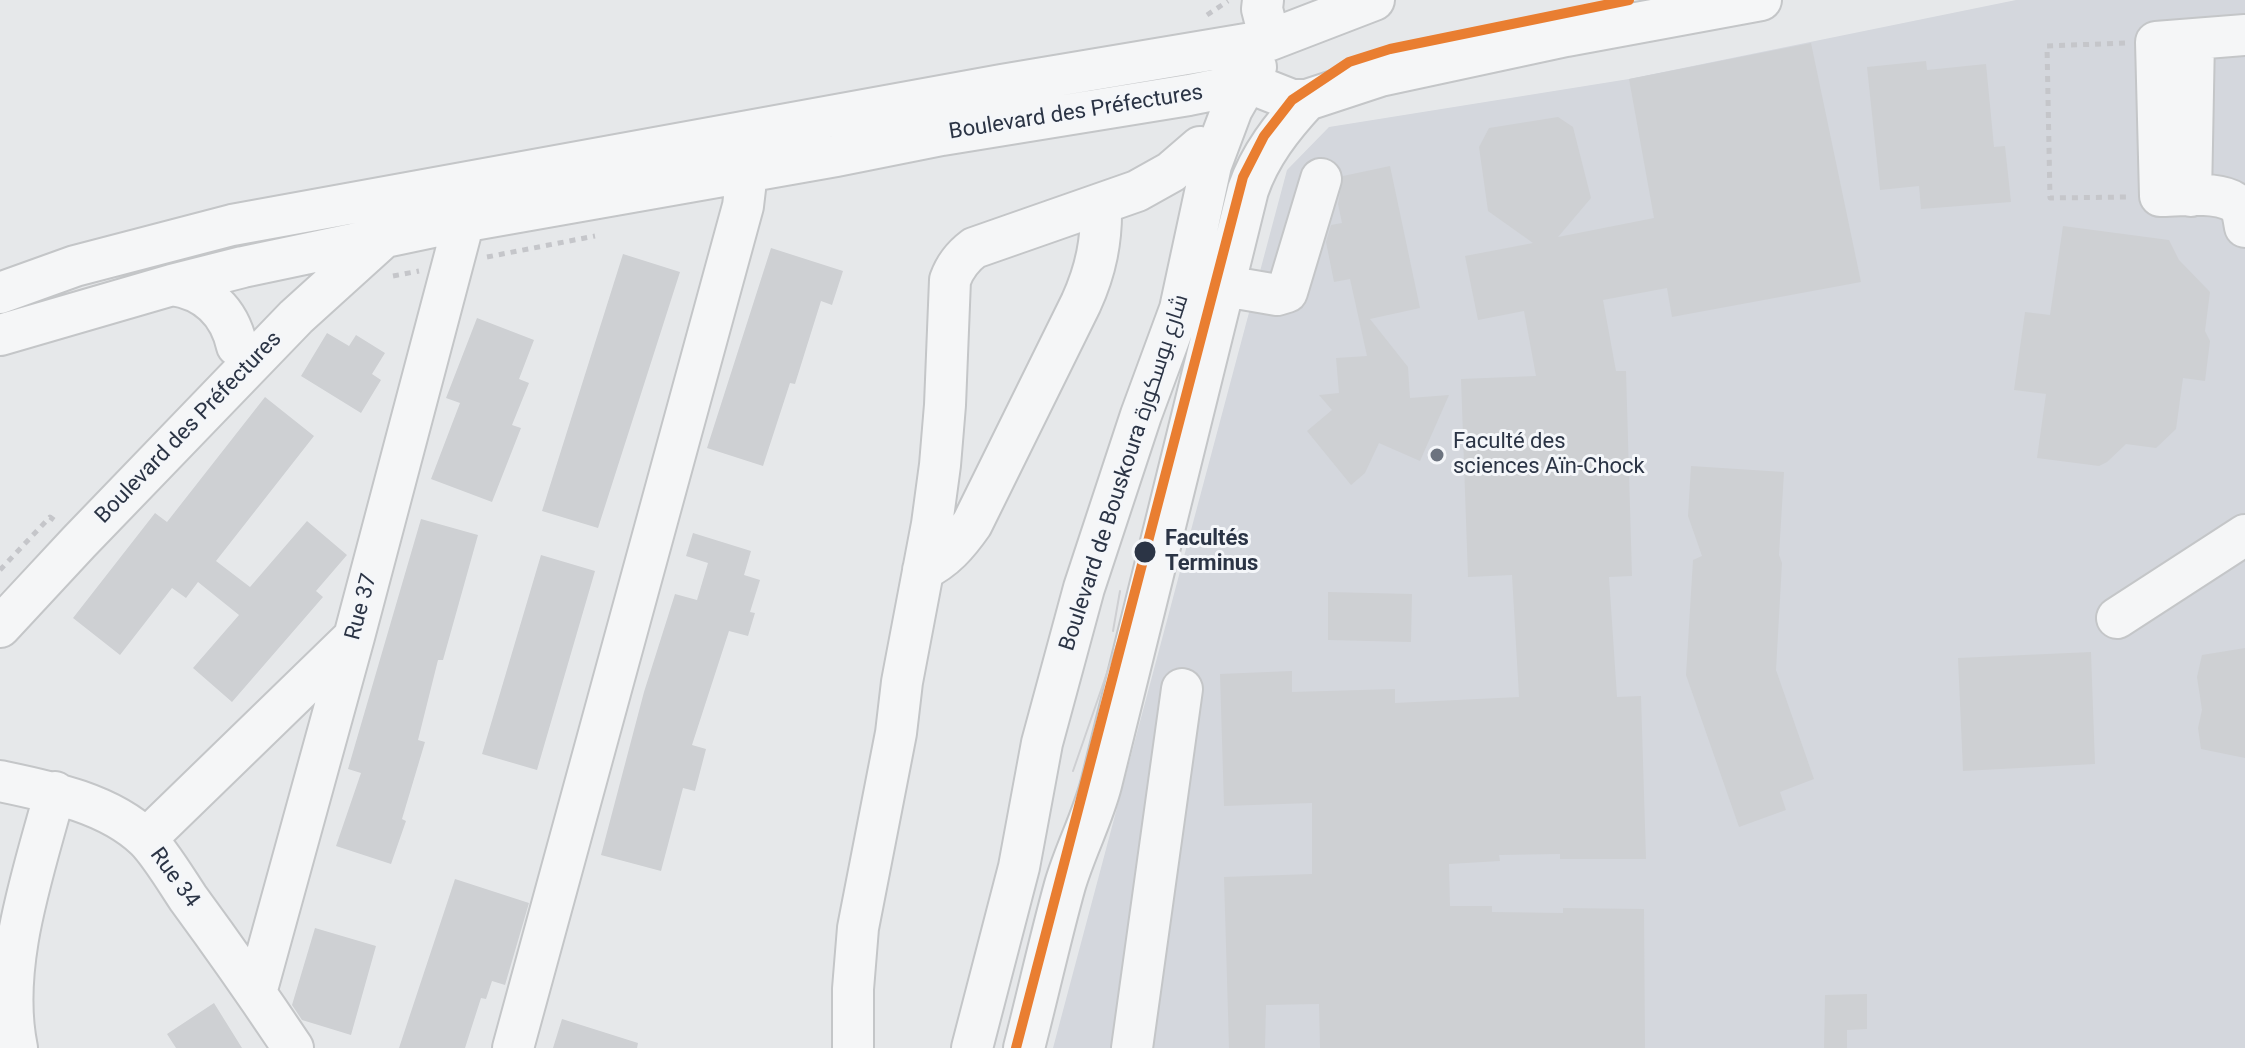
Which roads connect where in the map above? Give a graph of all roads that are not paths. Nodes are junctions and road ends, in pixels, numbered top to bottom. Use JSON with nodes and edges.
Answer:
{"nodes":[{"id":1,"x":1263,"y":0,"type":"edge"},
{"id":2,"x":1298,"y":0,"type":"edge"},
{"id":3,"x":1368,"y":0,"type":"edge"},
{"id":4,"x":1761,"y":0,"type":"edge"},
{"id":5,"x":2245,"y":35,"type":"edge"},
{"id":6,"x":1270,"y":40,"type":"junction"},
{"id":7,"x":1249,"y":83,"type":"junction"},
{"id":8,"x":1307,"y":100,"type":"junction"},
{"id":9,"x":1138,"y":103,"type":"junction"},
{"id":10,"x":1206,"y":156,"type":"junction"},
{"id":11,"x":747,"y":172,"type":"junction"},
{"id":12,"x":1321,"y":179,"type":"dead end"},
{"id":13,"x":396,"y":194,"type":"junction"},
{"id":14,"x":1101,"y":204,"type":"junction"},
{"id":15,"x":340,"y":206,"type":"junction"},
{"id":16,"x":464,"y":221,"type":"junction"},
{"id":17,"x":2245,"y":227,"type":"edge"},
{"id":18,"x":385,"y":236,"type":"junction"},
{"id":19,"x":330,"y":250,"type":"junction"},
{"id":20,"x":172,"y":285,"type":"junction"},
{"id":21,"x":1225,"y":286,"type":"junction"},
{"id":22,"x":0,"y":293,"type":"edge"},
{"id":23,"x":0,"y":335,"type":"edge"},
{"id":24,"x":237,"y":346,"type":"junction"},
{"id":25,"x":2245,"y":535,"type":"edge"},
{"id":26,"x":923,"y":570,"type":"junction"},
{"id":27,"x":0,"y":594,"type":"edge"},
{"id":28,"x":2117,"y":618,"type":"dead end"},
{"id":29,"x":0,"y":627,"type":"edge"},
{"id":30,"x":354,"y":637,"type":"junction"},
{"id":31,"x":1182,"y":689,"type":"dead end"},
{"id":32,"x":0,"y":781,"type":"edge"},
{"id":33,"x":55,"y":792,"type":"junction"},
{"id":34,"x":146,"y":839,"type":"junction"},
{"id":35,"x":256,"y":993,"type":"junction"},
{"id":36,"x":17,"y":1048,"type":"edge"},
{"id":37,"x":293,"y":1048,"type":"edge"},
{"id":38,"x":513,"y":1048,"type":"edge"},
{"id":39,"x":853,"y":1048,"type":"edge"},
{"id":40,"x":972,"y":1048,"type":"edge"},
{"id":41,"x":1024,"y":1048,"type":"edge"},
{"id":42,"x":1132,"y":1048,"type":"edge"}],
"edges":[{"from":1,"to":6,"type":"street"},
{"from":2,"to":6,"type":"street","name":"Boulevard de Bouskoura شارع بوسكورة"},
{"from":3,"to":6,"type":"street","name":"Boulevard des Préfectures"},
{"from":4,"to":8,"type":"street"},
{"from":5,"to":17,"type":"street"},
{"from":6,"to":7,"type":"street","name":"Boulevard de Bouskoura شارع بوسكورة"},
{"from":6,"to":13,"type":"street","name":"Boulevard des Préfectures"},
{"from":7,"to":8,"type":"street"},
{"from":7,"to":9,"type":"street","name":"Boulevard des Préfectures"},
{"from":7,"to":10,"type":"street","name":"Boulevard de Bouskoura شارع بوسكورة"},
{"from":8,"to":21,"type":"street","name":"Boulevard de Bouskoura شارع بوسكورة"},
{"from":9,"to":10,"type":"street"},
{"from":9,"to":11,"type":"street","name":"Boulevard des Préfectures"},
{"from":10,"to":14,"type":"street"},
{"from":10,"to":40,"type":"street","name":"Boulevard de Bouskoura شارع بوسكورة"},
{"from":11,"to":16,"type":"street","name":"Boulevard des Préfectures"},
{"from":11,"to":38,"type":"street"},
{"from":12,"to":21,"type":"street"},
{"from":13,"to":15,"type":"street","name":"Boulevard des Préfectures"},
{"from":13,"to":18,"type":"street"},
{"from":14,"to":26,"type":"street"},
{"from":14,"to":26,"type":"street"},
{"from":15,"to":19,"type":"street","name":"Boulevard des Préfectures"},
{"from":15,"to":22,"type":"street","name":"Boulevard des Préfectures"},
{"from":16,"to":18,"type":"street","name":"Boulevard des Préfectures"},
{"from":16,"to":30,"type":"street","name":"Rue 37"},
{"from":18,"to":19,"type":"street","name":"Boulevard des Préfectures"},
{"from":18,"to":29,"type":"street","name":"Boulevard des Préfectures"},
{"from":19,"to":20,"type":"street","name":"Boulevard des Préfectures"},
{"from":19,"to":24,"type":"street","name":"Boulevard des Préfectures"},
{"from":20,"to":23,"type":"street","name":"Boulevard des Préfectures"},
{"from":20,"to":24,"type":"street"},
{"from":21,"to":41,"type":"street","name":"Boulevard de Bouskoura شارع بوسكورة"},
{"from":24,"to":27,"type":"street","name":"Boulevard des Préfectures"},
{"from":25,"to":28,"type":"street"},
{"from":26,"to":39,"type":"street"},
{"from":30,"to":34,"type":"street"},
{"from":30,"to":35,"type":"street","name":"Rue 37"},
{"from":31,"to":42,"type":"street"},
{"from":32,"to":33,"type":"street","name":"Rue 34"},
{"from":33,"to":34,"type":"street","name":"Rue 34"},
{"from":33,"to":36,"type":"street"},
{"from":34,"to":35,"type":"street","name":"Rue 34"},
{"from":35,"to":37,"type":"street","name":"Rue 34"}]}
